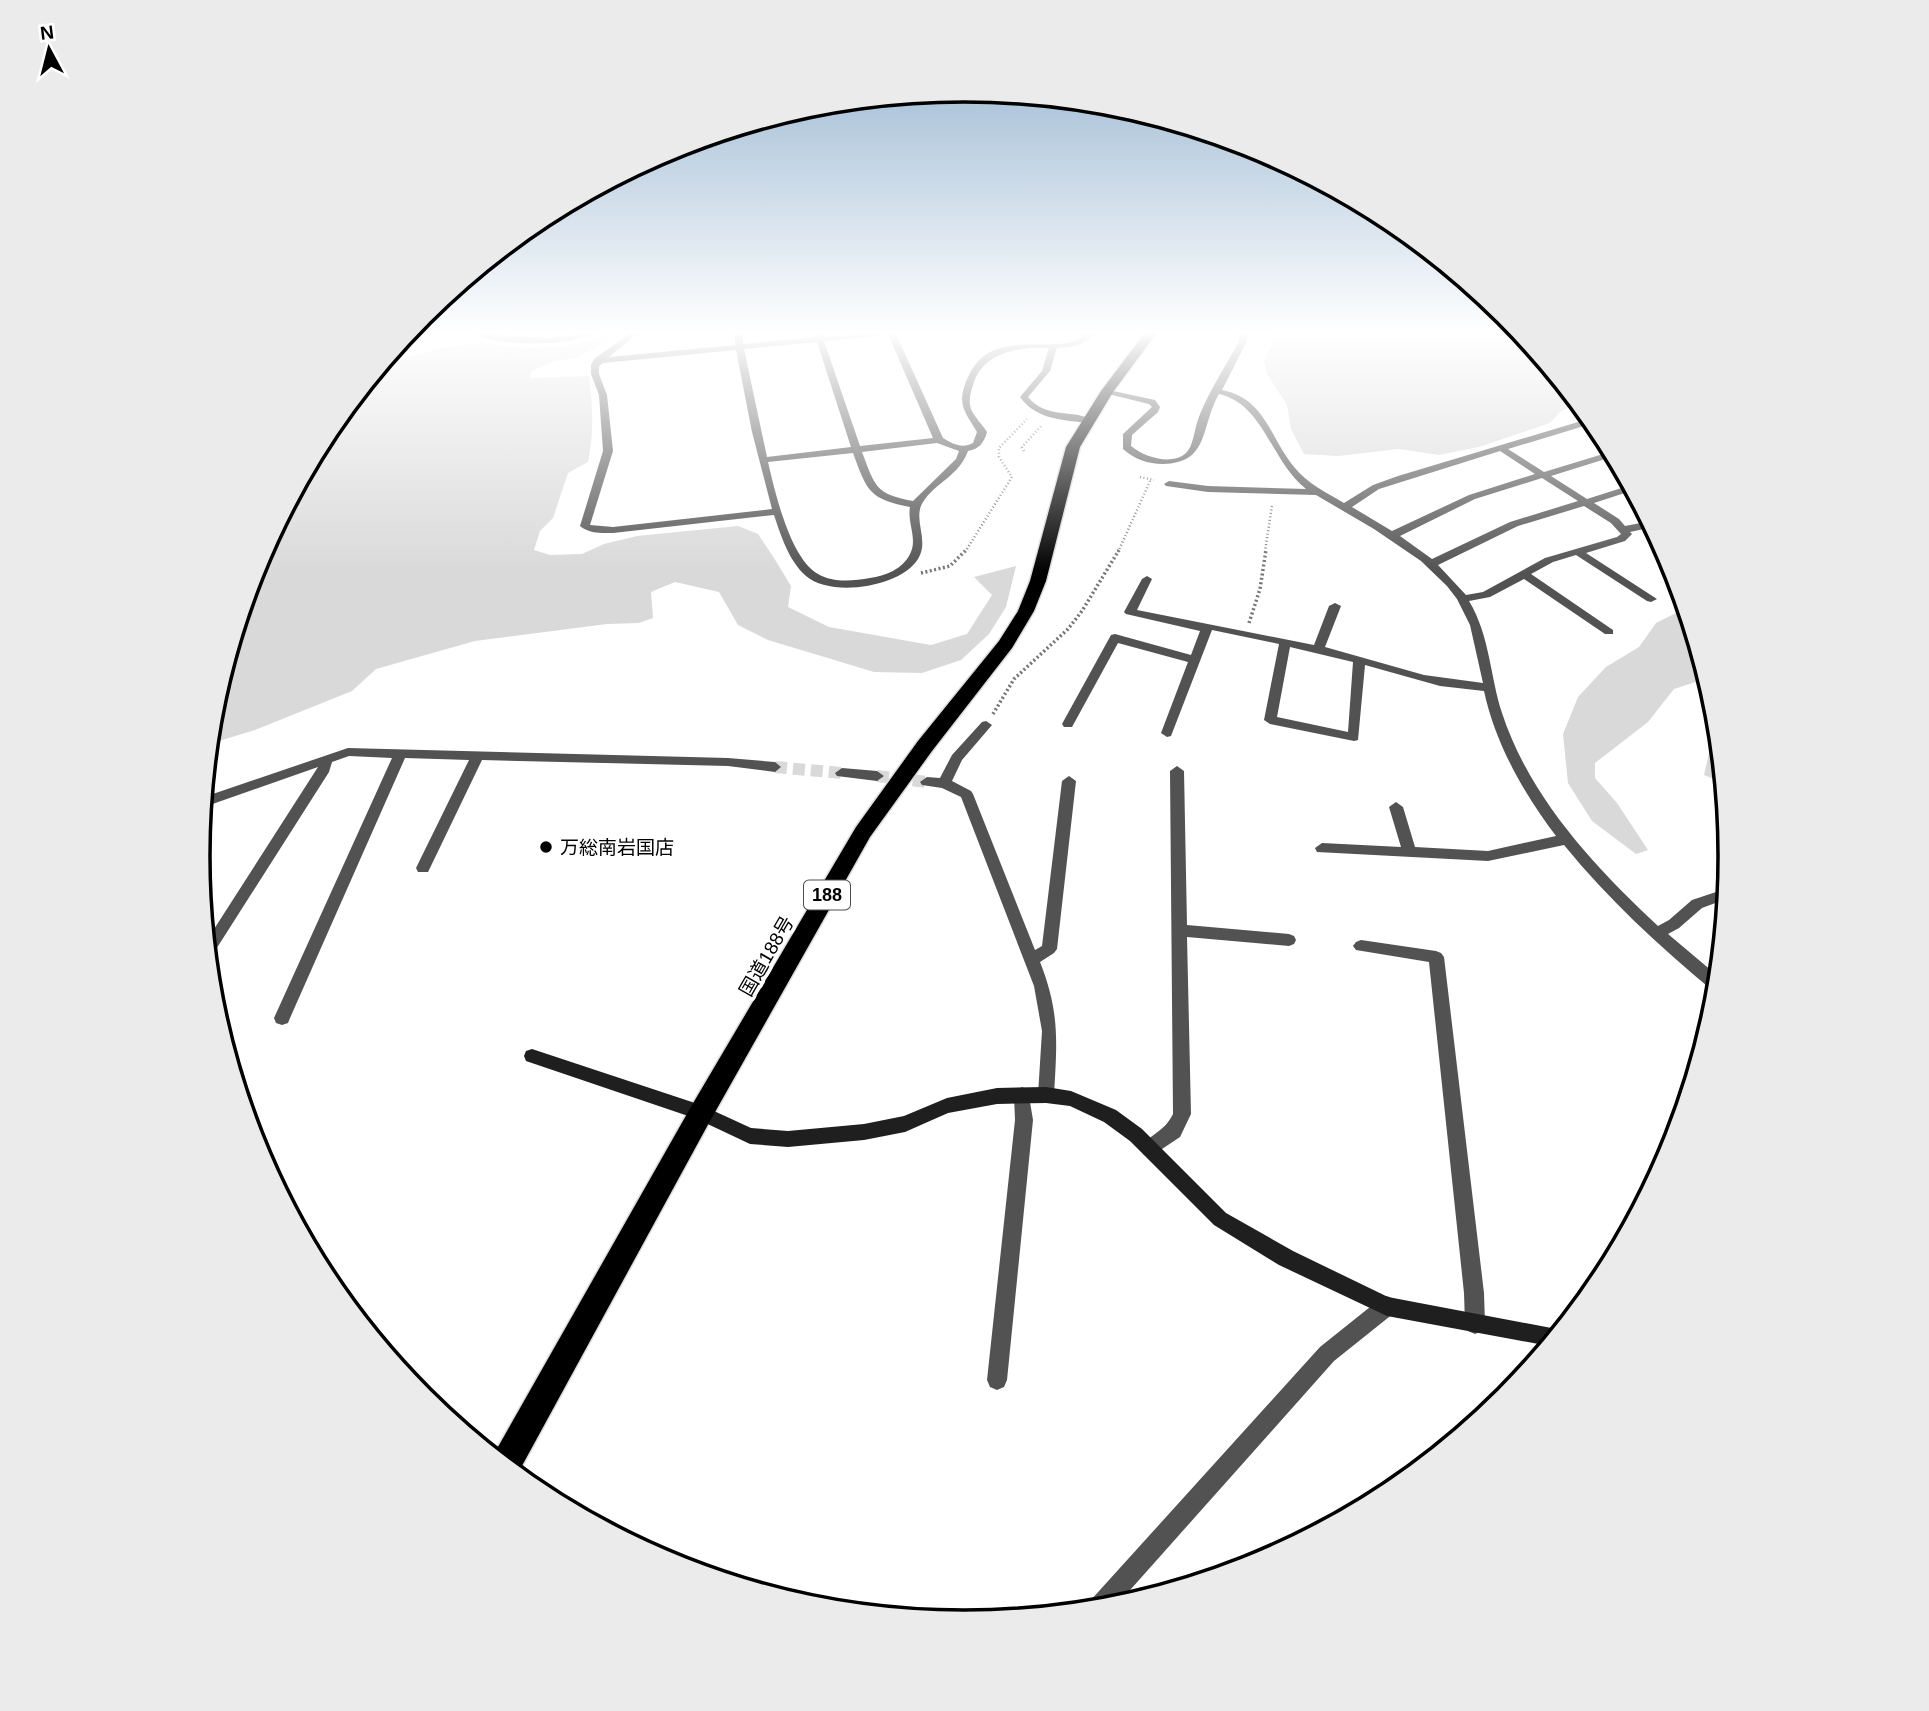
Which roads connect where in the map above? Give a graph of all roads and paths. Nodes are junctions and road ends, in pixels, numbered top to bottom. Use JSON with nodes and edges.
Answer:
{"nodes":[{"id":1,"x":605,"y":414,"type":"edge"},
{"id":2,"x":753,"y":414,"type":"edge"},
{"id":3,"x":845,"y":414,"type":"edge"},
{"id":4,"x":927,"y":414,"type":"edge"},
{"id":5,"x":970,"y":414,"type":"edge"},
{"id":6,"x":1057,"y":414,"type":"edge"},
{"id":7,"x":1093,"y":414,"type":"edge"},
{"id":8,"x":1152,"y":414,"type":"edge"},
{"id":9,"x":1205,"y":414,"type":"edge"},
{"id":10,"x":1254,"y":414,"type":"edge"},
{"id":11,"x":1089,"y":420,"type":"junction"},
{"id":12,"x":1581,"y":422,"type":"edge"},
{"id":13,"x":939,"y":440,"type":"junction"},
{"id":14,"x":1501,"y":448,"type":"junction"},
{"id":15,"x":857,"y":449,"type":"junction"},
{"id":16,"x":964,"y":450,"type":"junction"},
{"id":17,"x":1024,"y":451,"type":"dead end"},
{"id":18,"x":1603,"y":456,"type":"edge"},
{"id":19,"x":764,"y":460,"type":"junction"},
{"id":20,"x":1544,"y":475,"type":"junction"},
{"id":21,"x":1151,"y":480,"type":"dead end"},
{"id":22,"x":1168,"y":484,"type":"dead end"},
{"id":23,"x":1624,"y":491,"type":"edge"},
{"id":24,"x":1315,"y":493,"type":"junction"},
{"id":25,"x":1272,"y":501,"type":"joint"},
{"id":26,"x":1587,"y":502,"type":"junction"},
{"id":27,"x":916,"y":505,"type":"junction"},
{"id":28,"x":1345,"y":507,"type":"junction"},
{"id":29,"x":776,"y":512,"type":"junction"},
{"id":30,"x":1643,"y":527,"type":"edge"},
{"id":31,"x":1624,"y":529,"type":"junction"},
{"id":32,"x":1391,"y":536,"type":"junction"},
{"id":33,"x":1578,"y":552,"type":"junction"},
{"id":34,"x":1431,"y":564,"type":"junction"},
{"id":35,"x":902,"y":571,"type":"junction"},
{"id":36,"x":1524,"y":574,"type":"junction"},
{"id":37,"x":1147,"y":579,"type":"dead end"},
{"id":38,"x":1464,"y":599,"type":"junction"},
{"id":39,"x":1651,"y":599,"type":"dead end"},
{"id":40,"x":1335,"y":606,"type":"dead end"},
{"id":41,"x":1207,"y":629,"type":"junction"},
{"id":42,"x":1609,"y":632,"type":"dead end"},
{"id":43,"x":1246,"y":634,"type":"junction"},
{"id":44,"x":1285,"y":643,"type":"junction"},
{"id":45,"x":1318,"y":650,"type":"junction"},
{"id":46,"x":1195,"y":660,"type":"junction"},
{"id":47,"x":1359,"y":660,"type":"junction"},
{"id":48,"x":1490,"y":687,"type":"junction"},
{"id":49,"x":1068,"y":724,"type":"dead end"},
{"id":50,"x":986,"y":725,"type":"joint"},
{"id":51,"x":1167,"y":733,"type":"dead end"},
{"id":52,"x":400,"y":754,"type":"junction"},
{"id":53,"x":477,"y":756,"type":"junction"},
{"id":54,"x":326,"y":759,"type":"junction"},
{"id":55,"x":775,"y":767,"type":"tunnel mouth"},
{"id":56,"x":1177,"y":771,"type":"dead end"},
{"id":57,"x":842,"y":773,"type":"tunnel mouth"},
{"id":58,"x":877,"y":776,"type":"tunnel mouth"},
{"id":59,"x":1069,"y":781,"type":"dead end"},
{"id":60,"x":927,"y":782,"type":"tunnel mouth"},
{"id":61,"x":944,"y":783,"type":"junction"},
{"id":62,"x":213,"y":799,"type":"edge"},
{"id":63,"x":1396,"y":807,"type":"dead end"},
{"id":64,"x":1566,"y":839,"type":"junction"},
{"id":65,"x":1322,"y":848,"type":"dead end"},
{"id":66,"x":1410,"y":852,"type":"junction"},
{"id":67,"x":423,"y":869,"type":"dead end"},
{"id":68,"x":1717,"y":897,"type":"edge"},
{"id":69,"x":1179,"y":930,"type":"junction"},
{"id":70,"x":1657,"y":933,"type":"junction"},
{"id":71,"x":215,"y":938,"type":"edge"},
{"id":72,"x":1289,"y":940,"type":"dead end"},
{"id":73,"x":1361,"y":946,"type":"dead end"},
{"id":74,"x":1031,"y":960,"type":"junction"},
{"id":75,"x":1708,"y":977,"type":"edge"},
{"id":76,"x":282,"y":1018,"type":"dead end"},
{"id":77,"x":532,"y":1056,"type":"dead end"},
{"id":78,"x":1046,"y":1095,"type":"junction"},
{"id":79,"x":1022,"y":1096,"type":"junction"},
{"id":80,"x":701,"y":1113,"type":"junction"},
{"id":81,"x":1150,"y":1149,"type":"junction"},
{"id":82,"x":1387,"y":1306,"type":"junction"},
{"id":83,"x":1475,"y":1324,"type":"junction"},
{"id":84,"x":1546,"y":1335,"type":"edge"},
{"id":85,"x":997,"y":1380,"type":"dead end"},
{"id":86,"x":509,"y":1457,"type":"edge"},
{"id":87,"x":1110,"y":1595,"type":"edge"}],
"edges":[{"from":1,"to":29,"type":"street"},
{"from":2,"to":19,"type":"street"},
{"from":3,"to":15,"type":"street"},
{"from":4,"to":13,"type":"street"},
{"from":5,"to":16,"type":"street"},
{"from":6,"to":11,"type":"street"},
{"from":7,"to":11,"type":"highway","name":"国道188号","number":"188"},
{"from":8,"to":9,"type":"street"},
{"from":10,"to":24,"type":"street"},
{"from":11,"to":80,"type":"highway","name":"国道188号","number":"188"},
{"from":12,"to":14,"type":"street"},
{"from":13,"to":15,"type":"street"},
{"from":13,"to":16,"type":"street"},
{"from":14,"to":20,"type":"street"},
{"from":14,"to":28,"type":"street"},
{"from":15,"to":19,"type":"street"},
{"from":15,"to":27,"type":"street"},
{"from":16,"to":27,"type":"street"},
{"from":17,"to":35,"type":"path"},
{"from":18,"to":20,"type":"street"},
{"from":19,"to":29,"type":"street"},
{"from":20,"to":26,"type":"street"},
{"from":20,"to":32,"type":"street"},
{"from":21,"to":50,"type":"path"},
{"from":22,"to":24,"type":"street"},
{"from":23,"to":26,"type":"street"},
{"from":24,"to":25,"type":"street"},
{"from":24,"to":28,"type":"street"},
{"from":25,"to":43,"type":"path"},
{"from":26,"to":31,"type":"street"},
{"from":26,"to":34,"type":"street"},
{"from":27,"to":35,"type":"street"},
{"from":28,"to":32,"type":"street"},
{"from":29,"to":35,"type":"street"},
{"from":30,"to":31,"type":"street"},
{"from":31,"to":33,"type":"street"},
{"from":32,"to":34,"type":"street"},
{"from":33,"to":36,"type":"street"},
{"from":33,"to":39,"type":"street"},
{"from":34,"to":38,"type":"street"},
{"from":36,"to":38,"type":"street"},
{"from":36,"to":42,"type":"street"},
{"from":37,"to":41,"type":"street"},
{"from":38,"to":48,"type":"street"},
{"from":40,"to":45,"type":"street"},
{"from":41,"to":43,"type":"street"},
{"from":41,"to":46,"type":"street"},
{"from":43,"to":44,"type":"street"},
{"from":44,"to":45,"type":"street"},
{"from":44,"to":47,"type":"street"},
{"from":45,"to":47,"type":"street"},
{"from":46,"to":49,"type":"street"},
{"from":46,"to":51,"type":"street"},
{"from":47,"to":48,"type":"street"},
{"from":48,"to":64,"type":"street"},
{"from":50,"to":61,"type":"street"},
{"from":52,"to":53,"type":"street"},
{"from":52,"to":54,"type":"street"},
{"from":52,"to":76,"type":"street"},
{"from":53,"to":55,"type":"street"},
{"from":53,"to":67,"type":"street"},
{"from":54,"to":62,"type":"street"},
{"from":54,"to":71,"type":"street"},
{"from":56,"to":69,"type":"street"},
{"from":57,"to":58,"type":"street"},
{"from":59,"to":74,"type":"street"},
{"from":60,"to":61,"type":"street"},
{"from":61,"to":74,"type":"street"},
{"from":63,"to":66,"type":"street"},
{"from":64,"to":66,"type":"street"},
{"from":64,"to":70,"type":"street"},
{"from":65,"to":66,"type":"street"},
{"from":68,"to":70,"type":"street"},
{"from":69,"to":72,"type":"street"},
{"from":69,"to":81,"type":"street"},
{"from":70,"to":75,"type":"street"},
{"from":73,"to":83,"type":"street"},
{"from":74,"to":78,"type":"street"},
{"from":77,"to":80,"type":"street"},
{"from":78,"to":79,"type":"street"},
{"from":78,"to":81,"type":"street"},
{"from":79,"to":80,"type":"street"},
{"from":79,"to":85,"type":"street"},
{"from":80,"to":86,"type":"highway","name":"国道188号","number":"188"},
{"from":81,"to":82,"type":"street"},
{"from":82,"to":83,"type":"street"},
{"from":82,"to":87,"type":"street"},
{"from":83,"to":84,"type":"street"}]}
